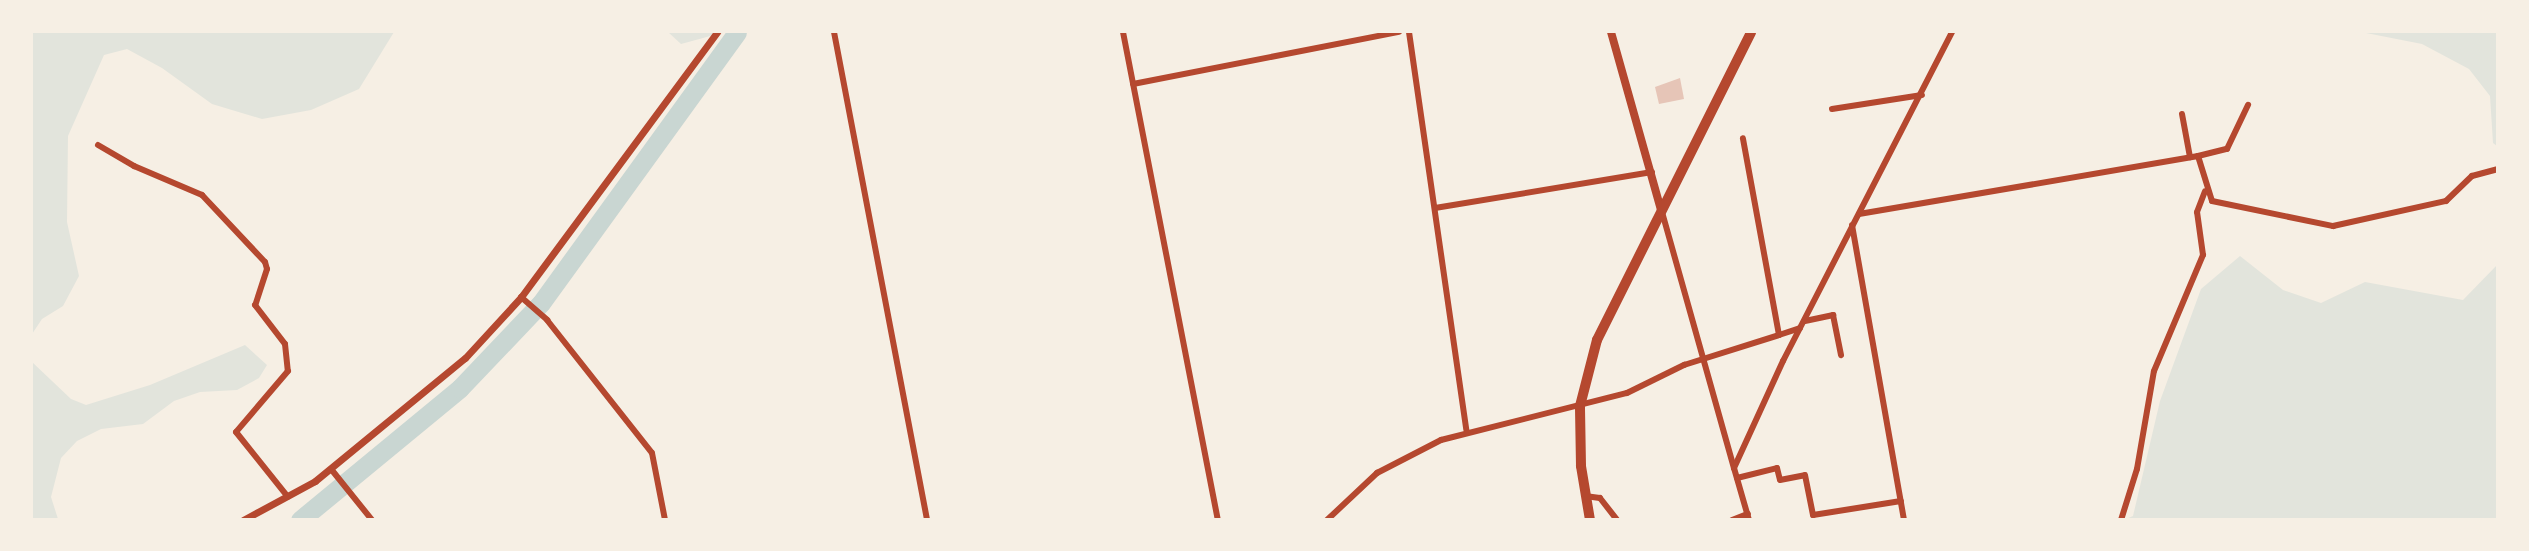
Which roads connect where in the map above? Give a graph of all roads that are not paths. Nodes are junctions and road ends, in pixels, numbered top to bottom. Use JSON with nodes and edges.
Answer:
{"nodes":[{"id":1,"x":717,"y":32,"type":"edge"},
{"id":2,"x":834,"y":32,"type":"edge"},
{"id":3,"x":1123,"y":32,"type":"edge"},
{"id":4,"x":1399,"y":32,"type":"edge"},
{"id":5,"x":1409,"y":32,"type":"edge"},
{"id":6,"x":1611,"y":32,"type":"edge"},
{"id":7,"x":1751,"y":32,"type":"edge"},
{"id":8,"x":1952,"y":32,"type":"edge"},
{"id":9,"x":1133,"y":84,"type":"junction"},
{"id":10,"x":1922,"y":95,"type":"junction"},
{"id":11,"x":2248,"y":104,"type":"dead end"},
{"id":12,"x":1832,"y":109,"type":"dead end"},
{"id":13,"x":2182,"y":114,"type":"dead end"},
{"id":14,"x":1743,"y":138,"type":"dead end"},
{"id":15,"x":98,"y":145,"type":"dead end"},
{"id":16,"x":2194,"y":157,"type":"junction"},
{"id":17,"x":2497,"y":169,"type":"edge"},
{"id":18,"x":1652,"y":172,"type":"junction"},
{"id":19,"x":2205,"y":191,"type":"junction"},
{"id":20,"x":1435,"y":208,"type":"junction"},
{"id":21,"x":1661,"y":210,"type":"junction"},
{"id":22,"x":1859,"y":214,"type":"junction"},
{"id":23,"x":1852,"y":225,"type":"junction"},
{"id":24,"x":521,"y":297,"type":"junction"},
{"id":25,"x":1805,"y":321,"type":"junction"},
{"id":26,"x":1800,"y":328,"type":"junction"},
{"id":27,"x":1779,"y":335,"type":"junction"},
{"id":28,"x":1841,"y":355,"type":"dead end"},
{"id":29,"x":1701,"y":361,"type":"junction"},
{"id":30,"x":1580,"y":406,"type":"junction"},
{"id":31,"x":1466,"y":430,"type":"junction"},
{"id":32,"x":1734,"y":468,"type":"junction"},
{"id":33,"x":331,"y":469,"type":"junction"},
{"id":34,"x":1737,"y":478,"type":"junction"},
{"id":35,"x":1585,"y":496,"type":"junction"},
{"id":36,"x":288,"y":497,"type":"junction"},
{"id":37,"x":1901,"y":501,"type":"junction"},
{"id":38,"x":1748,"y":517,"type":"edge"},
{"id":39,"x":243,"y":520,"type":"edge"},
{"id":40,"x":372,"y":520,"type":"edge"},
{"id":41,"x":665,"y":520,"type":"edge"},
{"id":42,"x":927,"y":520,"type":"edge"},
{"id":43,"x":1218,"y":520,"type":"edge"},
{"id":44,"x":1327,"y":520,"type":"edge"},
{"id":45,"x":1590,"y":520,"type":"edge"},
{"id":46,"x":1617,"y":520,"type":"edge"},
{"id":47,"x":1732,"y":520,"type":"edge"},
{"id":48,"x":1904,"y":520,"type":"edge"},
{"id":49,"x":2121,"y":520,"type":"edge"}],
"edges":[{"from":1,"to":24,"type":"street"},
{"from":2,"to":42,"type":"street"},
{"from":3,"to":9,"type":"street"},
{"from":4,"to":9,"type":"street"},
{"from":5,"to":20,"type":"street"},
{"from":6,"to":18,"type":"main road"},
{"from":7,"to":21,"type":"highway"},
{"from":8,"to":10,"type":"street"},
{"from":9,"to":43,"type":"street"},
{"from":10,"to":12,"type":"street"},
{"from":10,"to":22,"type":"street"},
{"from":11,"to":16,"type":"street"},
{"from":13,"to":16,"type":"street"},
{"from":14,"to":27,"type":"street"},
{"from":15,"to":36,"type":"street"},
{"from":16,"to":19,"type":"street"},
{"from":16,"to":22,"type":"street"},
{"from":17,"to":19,"type":"street"},
{"from":18,"to":20,"type":"street"},
{"from":18,"to":21,"type":"main road"},
{"from":19,"to":49,"type":"street"},
{"from":20,"to":31,"type":"street"},
{"from":21,"to":29,"type":"street"},
{"from":21,"to":30,"type":"highway"},
{"from":22,"to":23,"type":"street"},
{"from":23,"to":25,"type":"street"},
{"from":23,"to":37,"type":"street"},
{"from":24,"to":33,"type":"street"},
{"from":24,"to":41,"type":"street"},
{"from":25,"to":26,"type":"street"},
{"from":25,"to":28,"type":"street"},
{"from":26,"to":27,"type":"street"},
{"from":26,"to":32,"type":"street"},
{"from":27,"to":29,"type":"street"},
{"from":29,"to":30,"type":"street"},
{"from":29,"to":32,"type":"street"},
{"from":30,"to":31,"type":"street"},
{"from":30,"to":35,"type":"highway"},
{"from":31,"to":44,"type":"street"},
{"from":32,"to":34,"type":"street"},
{"from":33,"to":36,"type":"street"},
{"from":33,"to":40,"type":"street"},
{"from":34,"to":37,"type":"street"},
{"from":34,"to":38,"type":"street"},
{"from":35,"to":45,"type":"highway"},
{"from":35,"to":46,"type":"street"},
{"from":36,"to":39,"type":"street"},
{"from":37,"to":48,"type":"street"},
{"from":38,"to":47,"type":"street"}]}
